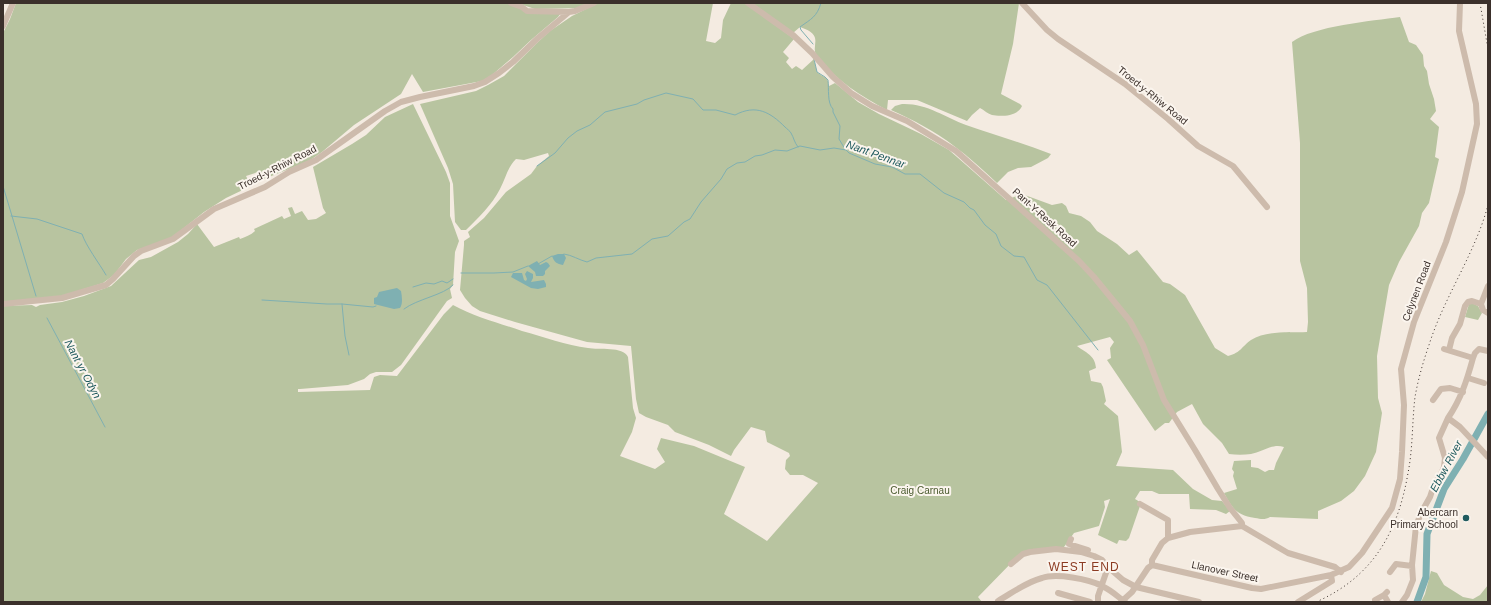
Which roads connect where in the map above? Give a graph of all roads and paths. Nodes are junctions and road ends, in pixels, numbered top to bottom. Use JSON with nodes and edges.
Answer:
{"nodes":[{"id":1,"x":13,"y":3,"type":"edge"},
{"id":2,"x":511,"y":3,"type":"edge"},
{"id":3,"x":594,"y":3,"type":"edge"},
{"id":4,"x":748,"y":3,"type":"edge"},
{"id":5,"x":1022,"y":3,"type":"edge"},
{"id":6,"x":1460,"y":3,"type":"edge"},
{"id":7,"x":569,"y":12,"type":"junction"},
{"id":8,"x":3,"y":26,"type":"edge"},
{"id":9,"x":1267,"y":207,"type":"dead end"},
{"id":10,"x":1488,"y":286,"type":"edge"},
{"id":11,"x":3,"y":304,"type":"edge"},
{"id":12,"x":1481,"y":304,"type":"junction"},
{"id":13,"x":1488,"y":313,"type":"edge"},
{"id":14,"x":1488,"y":352,"type":"edge"},
{"id":15,"x":1473,"y":358,"type":"junction"},
{"id":16,"x":1468,"y":378,"type":"junction"},
{"id":17,"x":1477,"y":389,"type":"dead end"},
{"id":18,"x":1463,"y":392,"type":"junction"},
{"id":19,"x":1434,"y":400,"type":"dead end"},
{"id":20,"x":1448,"y":418,"type":"junction"},
{"id":21,"x":1486,"y":455,"type":"edge"},
{"id":22,"x":1140,"y":504,"type":"dead end"},
{"id":23,"x":1242,"y":526,"type":"junction"},
{"id":24,"x":1168,"y":538,"type":"junction"},
{"id":25,"x":1071,"y":539,"type":"dead end"},
{"id":26,"x":1094,"y":556,"type":"junction"},
{"id":27,"x":1011,"y":564,"type":"dead end"},
{"id":28,"x":1152,"y":565,"type":"junction"},
{"id":29,"x":1412,"y":566,"type":"junction"},
{"id":30,"x":1108,"y":568,"type":"junction"},
{"id":31,"x":1341,"y":572,"type":"junction"},
{"id":32,"x":1390,"y":572,"type":"dead end"},
{"id":33,"x":1331,"y":575,"type":"junction"},
{"id":34,"x":1102,"y":586,"type":"junction"},
{"id":35,"x":1136,"y":587,"type":"junction"},
{"id":36,"x":1058,"y":593,"type":"dead end"},
{"id":37,"x":1375,"y":600,"type":"dead end"},
{"id":38,"x":998,"y":601,"type":"edge"},
{"id":39,"x":1090,"y":602,"type":"edge"},
{"id":40,"x":1098,"y":602,"type":"edge"},
{"id":41,"x":1123,"y":602,"type":"edge"},
{"id":42,"x":1199,"y":602,"type":"edge"},
{"id":43,"x":1298,"y":602,"type":"edge"},
{"id":44,"x":1388,"y":602,"type":"edge"},
{"id":45,"x":1402,"y":602,"type":"edge"}],
"edges":[{"from":1,"to":8,"type":"street"},
{"from":2,"to":7,"type":"street"},
{"from":3,"to":7,"type":"street","name":"Troed-y-Rhiw Road"},
{"from":4,"to":23,"type":"street","name":"Pant-Y-Resk Road"},
{"from":5,"to":9,"type":"street","name":"Troed-y-Rhiw Road"},
{"from":6,"to":31,"type":"street","name":"Celynen Road"},
{"from":7,"to":11,"type":"street","name":"Troed-y-Rhiw Road"},
{"from":10,"to":12,"type":"street"},
{"from":12,"to":13,"type":"street"},
{"from":12,"to":15,"type":"street"},
{"from":14,"to":15,"type":"street"},
{"from":15,"to":16,"type":"street"},
{"from":16,"to":17,"type":"street"},
{"from":16,"to":18,"type":"street"},
{"from":18,"to":19,"type":"street"},
{"from":18,"to":20,"type":"street"},
{"from":20,"to":21,"type":"street"},
{"from":20,"to":29,"type":"street"},
{"from":22,"to":24,"type":"street"},
{"from":23,"to":24,"type":"street"},
{"from":23,"to":31,"type":"street"},
{"from":24,"to":28,"type":"street"},
{"from":25,"to":26,"type":"street"},
{"from":26,"to":27,"type":"street"},
{"from":26,"to":30,"type":"street"},
{"from":28,"to":33,"type":"street","name":"Llanover Street"},
{"from":28,"to":35,"type":"street"},
{"from":29,"to":32,"type":"street"},
{"from":29,"to":45,"type":"street"},
{"from":30,"to":34,"type":"street"},
{"from":30,"to":35,"type":"street"},
{"from":31,"to":33,"type":"street","name":"Llanover Street"},
{"from":33,"to":43,"type":"street"},
{"from":34,"to":38,"type":"street"},
{"from":34,"to":40,"type":"street"},
{"from":34,"to":41,"type":"street"},
{"from":35,"to":41,"type":"street"},
{"from":35,"to":42,"type":"street"},
{"from":36,"to":39,"type":"street"},
{"from":37,"to":44,"type":"street"}]}
